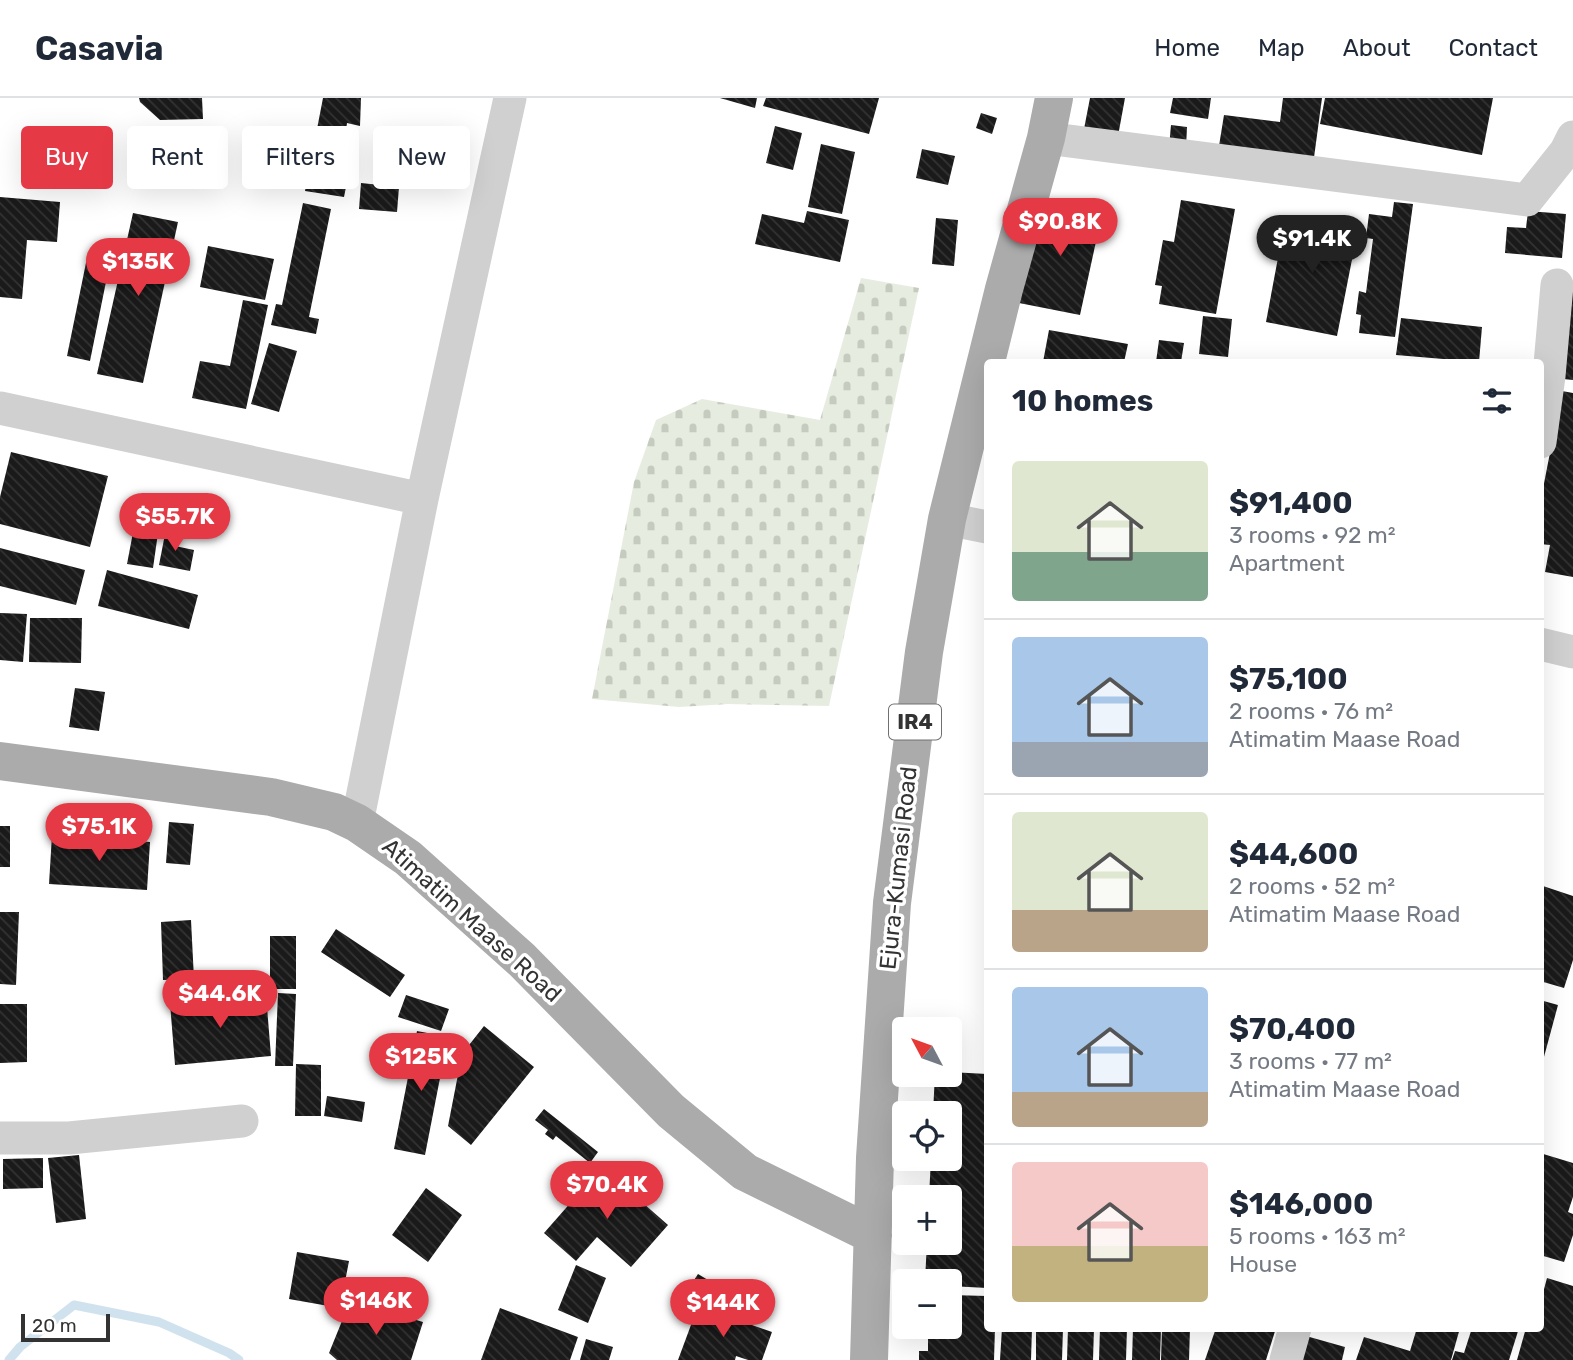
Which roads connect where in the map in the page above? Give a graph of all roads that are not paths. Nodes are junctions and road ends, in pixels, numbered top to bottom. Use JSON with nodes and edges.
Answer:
{"nodes":[{"id":1,"x":508,"y":98,"type":"edge"},
{"id":2,"x":1054,"y":98,"type":"edge"},
{"id":3,"x":1573,"y":137,"type":"edge"},
{"id":4,"x":1046,"y":138,"type":"junction"},
{"id":5,"x":1557,"y":285,"type":"dead end"},
{"id":6,"x":987,"y":359,"type":"edge"},
{"id":7,"x":984,"y":370,"type":"edge"},
{"id":8,"x":0,"y":408,"type":"edge"},
{"id":9,"x":1544,"y":413,"type":"edge"},
{"id":10,"x":422,"y":499,"type":"junction"},
{"id":11,"x":947,"y":519,"type":"junction"},
{"id":12,"x":984,"y":526,"type":"edge"},
{"id":13,"x":1544,"y":645,"type":"edge"},
{"id":14,"x":1573,"y":652,"type":"edge"},
{"id":15,"x":0,"y":761,"type":"edge"},
{"id":16,"x":357,"y":823,"type":"junction"},
{"id":17,"x":242,"y":1121,"type":"dead end"},
{"id":18,"x":0,"y":1138,"type":"edge"},
{"id":19,"x":873,"y":1235,"type":"junction"},
{"id":20,"x":1294,"y":1332,"type":"edge"},
{"id":21,"x":869,"y":1360,"type":"edge"},
{"id":22,"x":1286,"y":1360,"type":"edge"}],
"edges":[{"from":1,"to":10,"type":"street"},
{"from":2,"to":4,"type":"main road","name":"Ejura-Kumasi Road","number":"IR4"},
{"from":3,"to":4,"type":"street"},
{"from":4,"to":6,"type":"main road","name":"Ejura-Kumasi Road","number":"IR4"},
{"from":5,"to":9,"type":"street"},
{"from":7,"to":11,"type":"main road","name":"Ejura-Kumasi Road","number":"IR4"},
{"from":8,"to":10,"type":"street"},
{"from":10,"to":16,"type":"street"},
{"from":11,"to":12,"type":"street"},
{"from":11,"to":19,"type":"main road","name":"Ejura-Kumasi Road","number":"IR4"},
{"from":13,"to":14,"type":"street"},
{"from":15,"to":16,"type":"main road","name":"Atimatim Maase Road"},
{"from":16,"to":19,"type":"main road","name":"Atimatim Maase Road"},
{"from":17,"to":18,"type":"street"},
{"from":19,"to":21,"type":"main road","name":"Ejura-Kumasi Road","number":"IR4"},
{"from":20,"to":22,"type":"street"}]}
